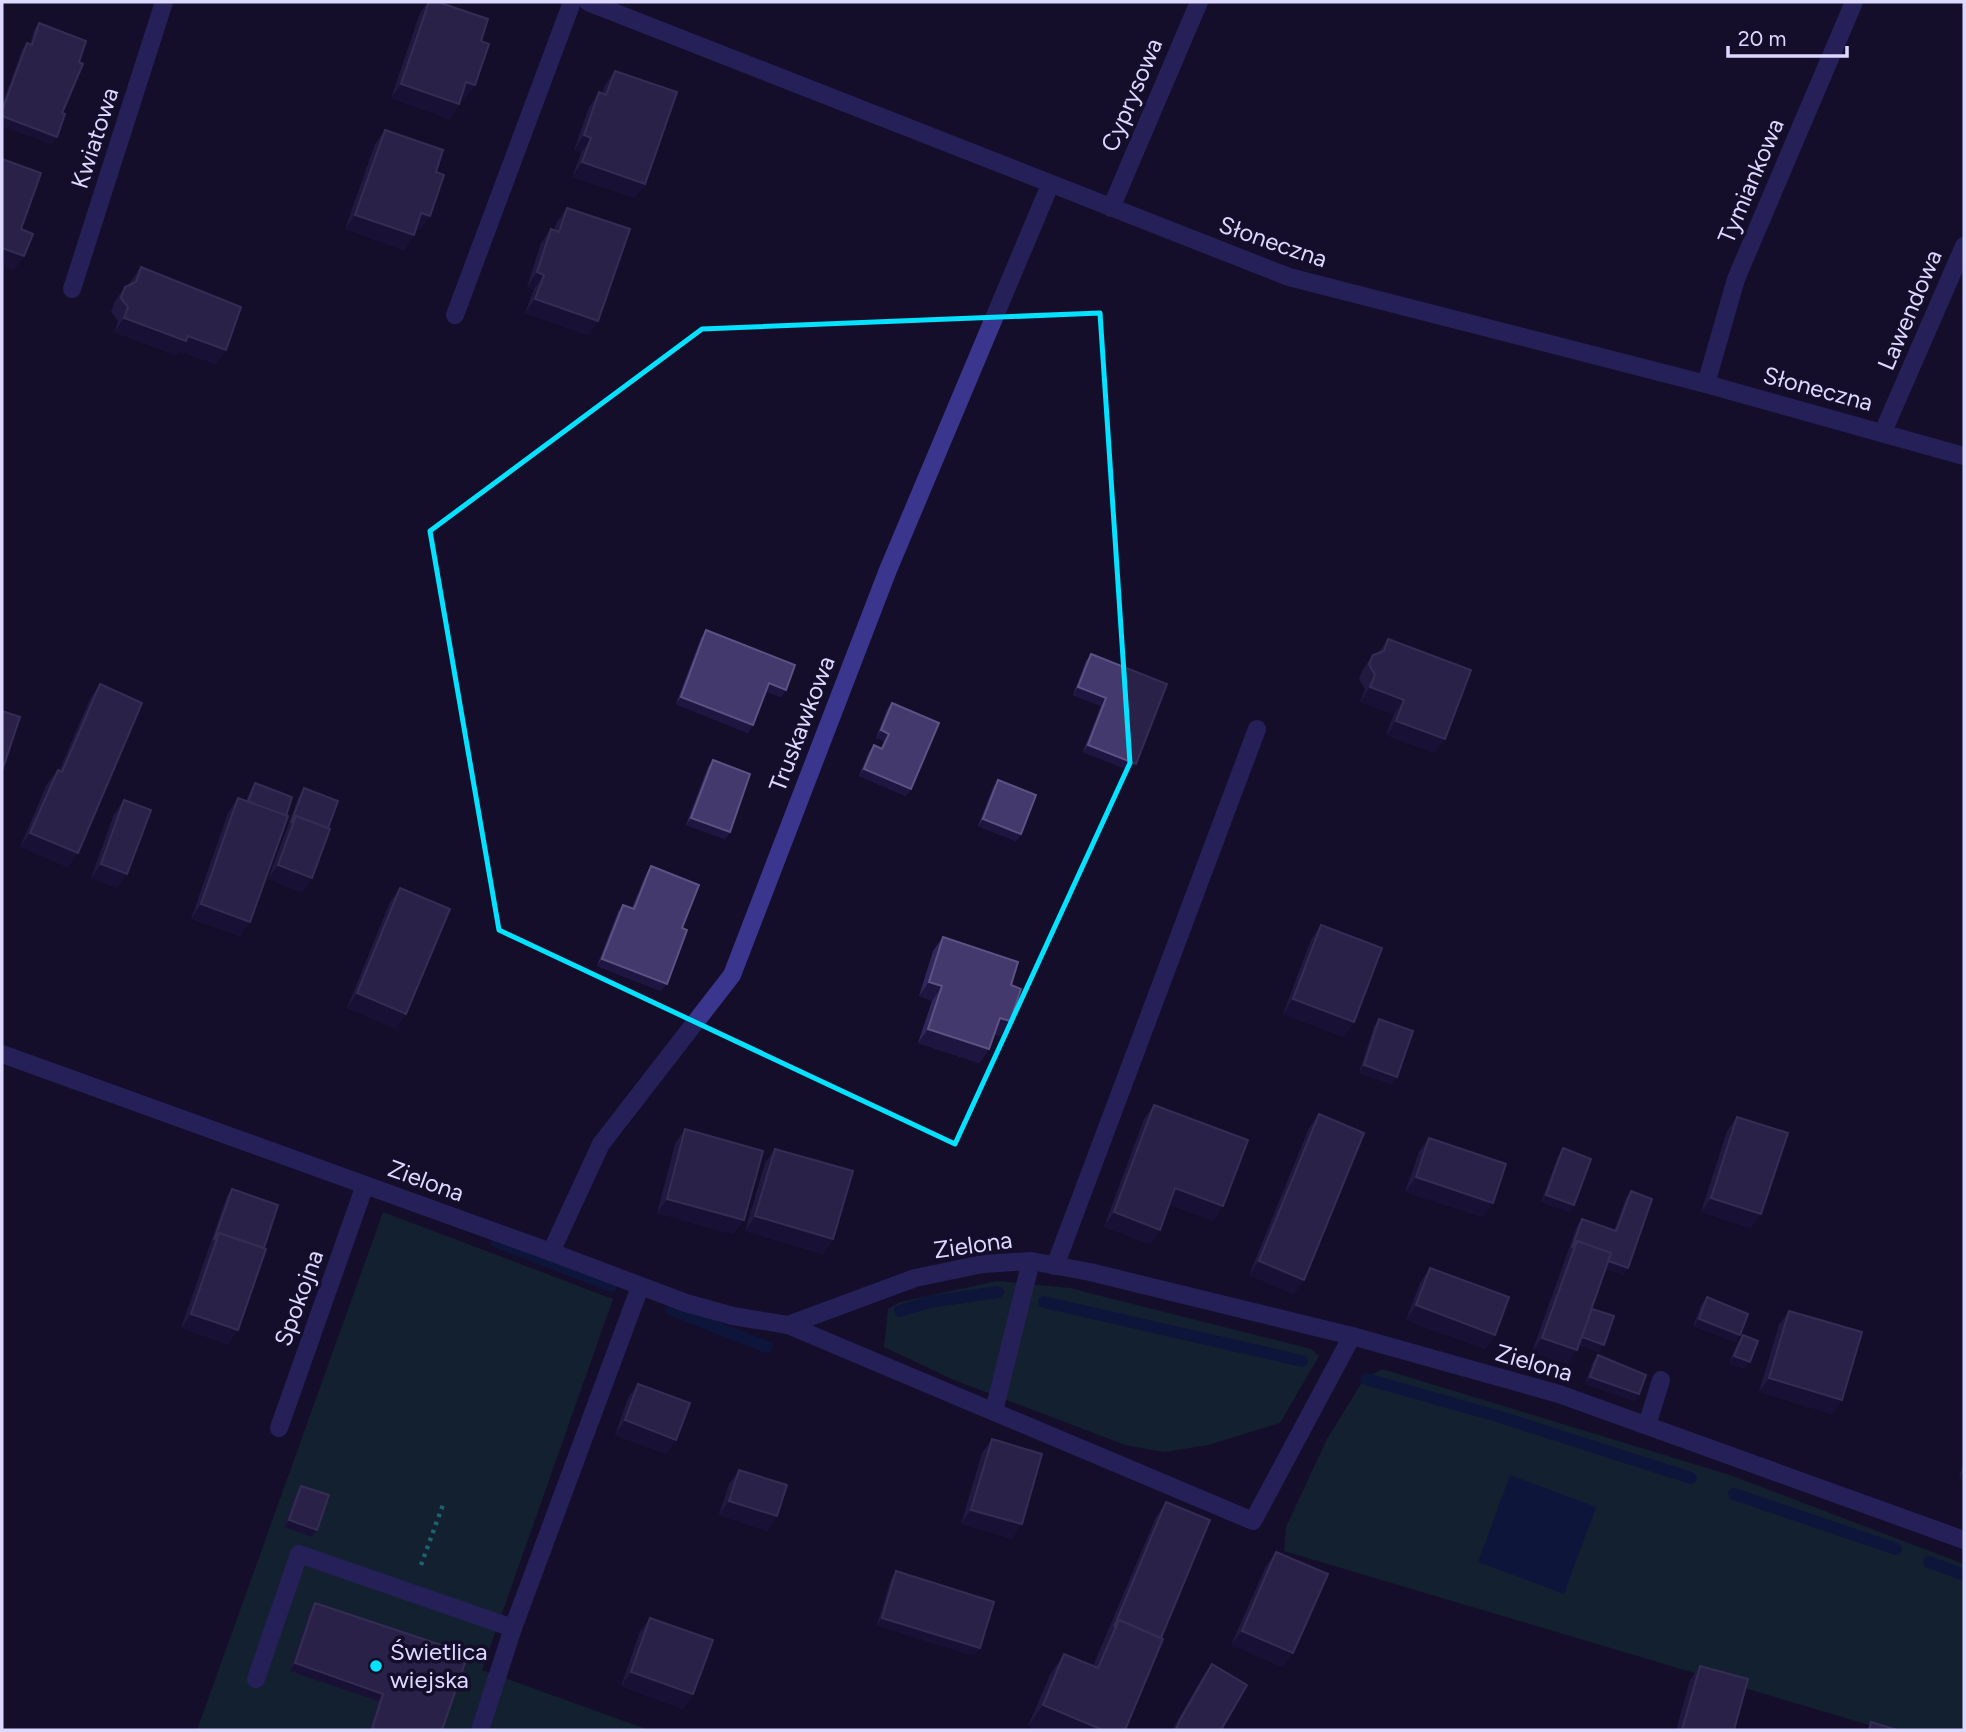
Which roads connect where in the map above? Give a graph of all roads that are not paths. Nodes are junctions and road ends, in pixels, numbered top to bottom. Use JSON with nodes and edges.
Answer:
{"nodes":[{"id":1,"x":164,"y":2,"type":"edge"},
{"id":2,"x":572,"y":2,"type":"edge"},
{"id":3,"x":588,"y":2,"type":"edge"},
{"id":4,"x":1199,"y":2,"type":"edge"},
{"id":5,"x":1854,"y":2,"type":"edge"},
{"id":6,"x":1050,"y":185,"type":"junction"},
{"id":7,"x":1111,"y":208,"type":"junction"},
{"id":8,"x":1964,"y":246,"type":"edge"},
{"id":9,"x":72,"y":289,"type":"dead end"},
{"id":10,"x":455,"y":315,"type":"dead end"},
{"id":11,"x":1706,"y":384,"type":"junction"},
{"id":12,"x":1884,"y":432,"type":"junction"},
{"id":13,"x":1964,"y":456,"type":"edge"},
{"id":14,"x":1257,"y":729,"type":"dead end"},
{"id":15,"x":2,"y":1054,"type":"edge"},
{"id":16,"x":365,"y":1185,"type":"junction"},
{"id":17,"x":551,"y":1252,"type":"junction"},
{"id":18,"x":1031,"y":1261,"type":"junction"},
{"id":19,"x":1055,"y":1266,"type":"junction"},
{"id":20,"x":640,"y":1287,"type":"junction"},
{"id":21,"x":788,"y":1325,"type":"junction"},
{"id":22,"x":1352,"y":1336,"type":"junction"},
{"id":23,"x":1661,"y":1380,"type":"dead end"},
{"id":24,"x":994,"y":1411,"type":"junction"},
{"id":25,"x":1647,"y":1426,"type":"junction"},
{"id":26,"x":279,"y":1428,"type":"dead end"},
{"id":27,"x":1964,"y":1540,"type":"edge"},
{"id":28,"x":513,"y":1629,"type":"junction"},
{"id":29,"x":256,"y":1679,"type":"dead end"},
{"id":30,"x":480,"y":1730,"type":"edge"}],
"edges":[{"from":1,"to":9,"type":"street","name":"Kwiatowa"},
{"from":2,"to":10,"type":"street"},
{"from":3,"to":6,"type":"street","name":"Słoneczna"},
{"from":4,"to":7,"type":"street","name":"Cyprysowa"},
{"from":5,"to":11,"type":"street","name":"Tymiankowa"},
{"from":6,"to":7,"type":"street","name":"Słoneczna"},
{"from":6,"to":17,"type":"street","name":"Truskawkowa"},
{"from":7,"to":11,"type":"street","name":"Słoneczna"},
{"from":8,"to":12,"type":"street","name":"Lawendowa"},
{"from":11,"to":12,"type":"street","name":"Słoneczna"},
{"from":12,"to":13,"type":"street","name":"Słoneczna"},
{"from":14,"to":19,"type":"street"},
{"from":15,"to":16,"type":"street","name":"Zielona"},
{"from":16,"to":17,"type":"street","name":"Zielona"},
{"from":16,"to":26,"type":"street","name":"Spokojna"},
{"from":17,"to":20,"type":"street","name":"Zielona"},
{"from":18,"to":19,"type":"street","name":"Zielona"},
{"from":18,"to":21,"type":"street","name":"Zielona"},
{"from":18,"to":24,"type":"street"},
{"from":19,"to":22,"type":"street","name":"Zielona"},
{"from":20,"to":21,"type":"street","name":"Zielona"},
{"from":20,"to":28,"type":"street"},
{"from":21,"to":24,"type":"street"},
{"from":22,"to":24,"type":"street"},
{"from":22,"to":25,"type":"street","name":"Zielona"},
{"from":23,"to":25,"type":"street"},
{"from":25,"to":27,"type":"street","name":"Zielona"},
{"from":28,"to":29,"type":"street"},
{"from":28,"to":30,"type":"street"}]}
